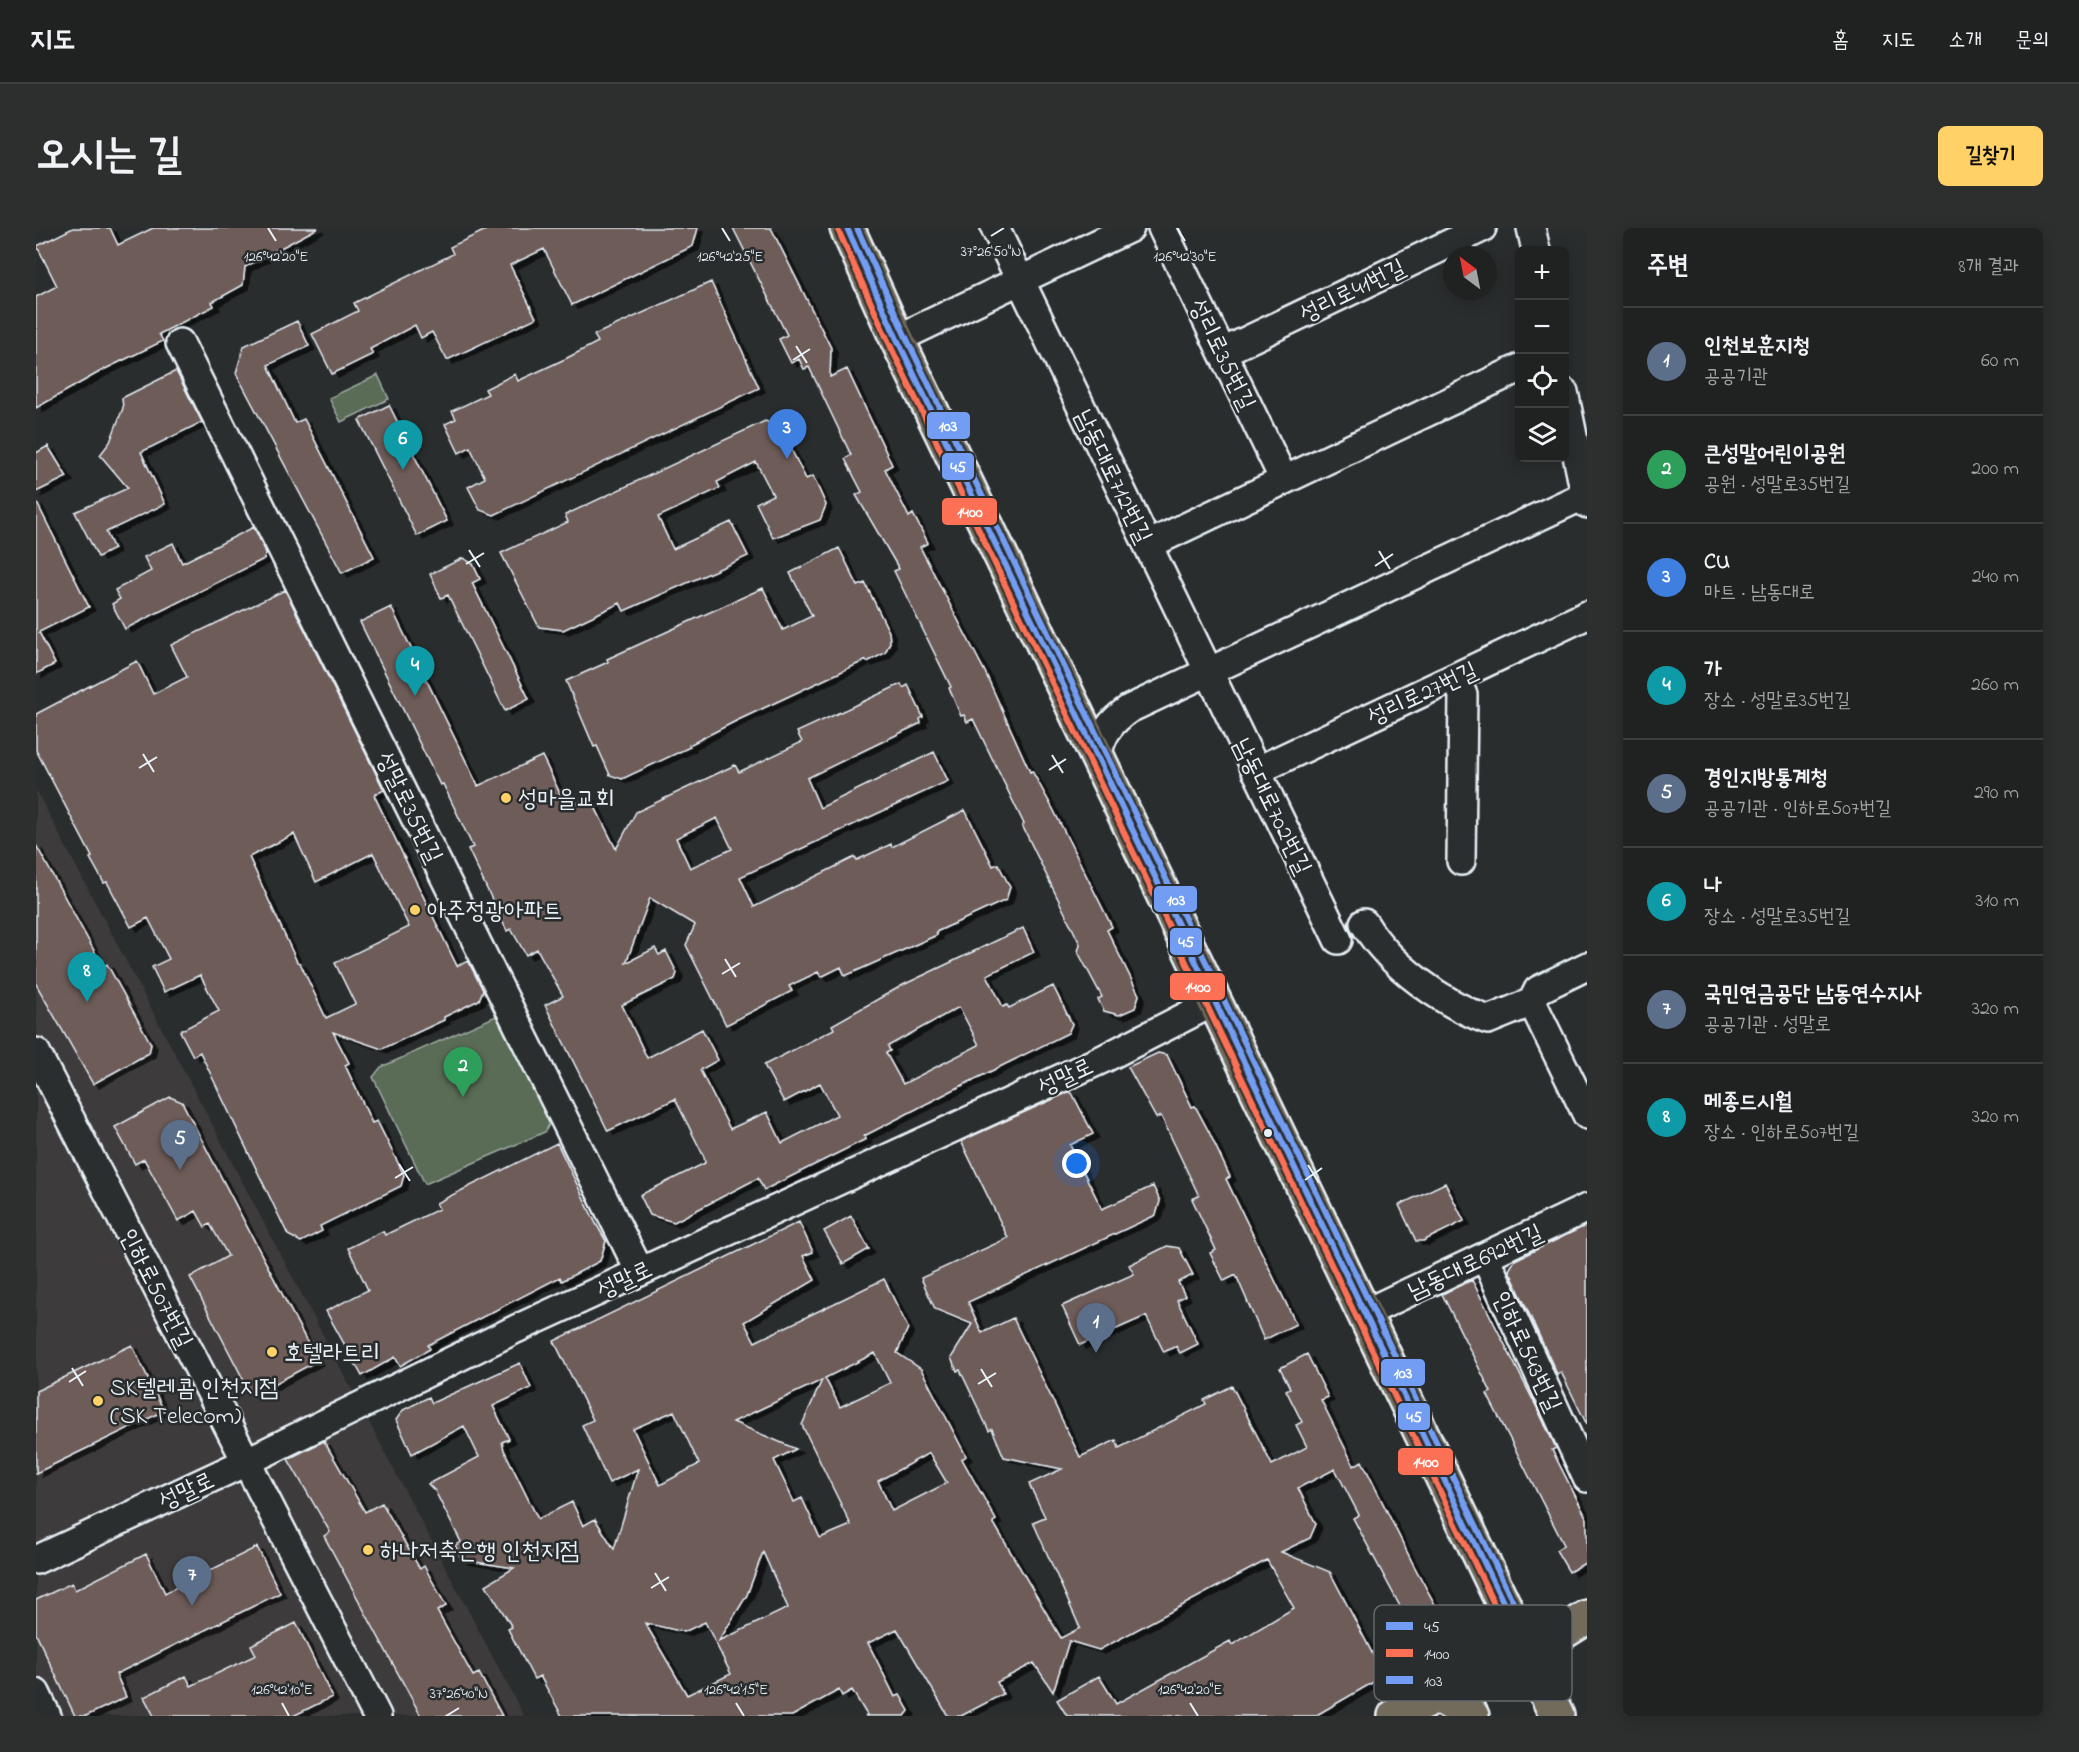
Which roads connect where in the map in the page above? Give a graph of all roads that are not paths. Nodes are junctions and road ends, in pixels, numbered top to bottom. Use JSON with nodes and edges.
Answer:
{"nodes":[{"id":1,"x":847,"y":228,"type":"edge"},
{"id":2,"x":995,"y":228,"type":"edge"},
{"id":3,"x":1130,"y":228,"type":"edge"},
{"id":4,"x":1162,"y":228,"type":"edge"},
{"id":5,"x":1482,"y":228,"type":"edge"},
{"id":6,"x":1531,"y":228,"type":"edge"},
{"id":7,"x":1535,"y":246,"type":"edge"},
{"id":8,"x":1020,"y":280,"type":"junction"},
{"id":9,"x":897,"y":339,"type":"junction"},
{"id":10,"x":180,"y":343,"type":"dead end"},
{"id":11,"x":1222,"y":352,"type":"junction"},
{"id":12,"x":1515,"y":370,"type":"edge"},
{"id":13,"x":1567,"y":408,"type":"edge"},
{"id":14,"x":1284,"y":480,"type":"junction"},
{"id":15,"x":1586,"y":500,"type":"edge"},
{"id":16,"x":1148,"y":545,"type":"junction"},
{"id":17,"x":1587,"y":615,"type":"edge"},
{"id":18,"x":1208,"y":671,"type":"junction"},
{"id":19,"x":1455,"y":677,"type":"junction"},
{"id":20,"x":1072,"y":706,"type":"junction"},
{"id":21,"x":1129,"y":709,"type":"junction"},
{"id":22,"x":1097,"y":756,"type":"junction"},
{"id":23,"x":1256,"y":771,"type":"junction"},
{"id":24,"x":1461,"y":861,"type":"dead end"},
{"id":25,"x":1364,"y":923,"type":"dead end"},
{"id":26,"x":1338,"y":940,"type":"dead end"},
{"id":27,"x":1587,"y":966,"type":"edge"},
{"id":28,"x":1214,"y":1002,"type":"junction"},
{"id":29,"x":1532,"y":1002,"type":"junction"},
{"id":30,"x":36,"y":1052,"type":"edge"},
{"id":31,"x":1587,"y":1115,"type":"edge"},
{"id":32,"x":1587,"y":1208,"type":"edge"},
{"id":33,"x":1485,"y":1257,"type":"junction"},
{"id":34,"x":640,"y":1272,"type":"junction"},
{"id":35,"x":1363,"y":1314,"type":"junction"},
{"id":36,"x":246,"y":1462,"type":"junction"},
{"id":37,"x":1587,"y":1478,"type":"edge"},
{"id":38,"x":36,"y":1560,"type":"edge"},
{"id":39,"x":1504,"y":1605,"type":"edge"},
{"id":40,"x":1587,"y":1617,"type":"edge"},
{"id":41,"x":1572,"y":1626,"type":"edge"},
{"id":42,"x":36,"y":1693,"type":"edge"},
{"id":43,"x":1425,"y":1701,"type":"edge"},
{"id":44,"x":1447,"y":1701,"type":"edge"},
{"id":45,"x":1550,"y":1701,"type":"edge"},
{"id":46,"x":47,"y":1716,"type":"edge"},
{"id":47,"x":377,"y":1716,"type":"edge"},
{"id":48,"x":1395,"y":1716,"type":"edge"},
{"id":49,"x":1472,"y":1716,"type":"edge"},
{"id":50,"x":1557,"y":1716,"type":"edge"}],
"edges":[{"from":1,"to":9,"type":"main road"},
{"from":2,"to":8,"type":"street","name":"남동대로712번길"},
{"from":3,"to":8,"type":"street"},
{"from":4,"to":11,"type":"street","name":"성리로35번길"},
{"from":5,"to":11,"type":"street","name":"성리로41번길"},
{"from":6,"to":7,"type":"street"},
{"from":8,"to":9,"type":"street"},
{"from":8,"to":16,"type":"street","name":"남동대로712번길"},
{"from":9,"to":20,"type":"main road"},
{"from":10,"to":34,"type":"street","name":"성말로35번길"},
{"from":11,"to":14,"type":"street","name":"성리로35번길"},
{"from":12,"to":14,"type":"street"},
{"from":13,"to":15,"type":"street"},
{"from":14,"to":16,"type":"street"},
{"from":15,"to":18,"type":"street"},
{"from":16,"to":18,"type":"street","name":"남동대로712번길"},
{"from":17,"to":19,"type":"street","name":"성리로27번길"},
{"from":18,"to":21,"type":"street"},
{"from":18,"to":23,"type":"street","name":"남동대로702번길"},
{"from":19,"to":23,"type":"street","name":"성리로27번길"},
{"from":19,"to":24,"type":"street"},
{"from":20,"to":21,"type":"street"},
{"from":20,"to":22,"type":"main road"},
{"from":21,"to":22,"type":"street"},
{"from":22,"to":28,"type":"main road"},
{"from":23,"to":26,"type":"street","name":"남동대로702번길"},
{"from":25,"to":29,"type":"street"},
{"from":27,"to":29,"type":"street"},
{"from":28,"to":34,"type":"street","name":"성말로"},
{"from":28,"to":35,"type":"main road"},
{"from":29,"to":31,"type":"street"},
{"from":30,"to":36,"type":"street","name":"인하로507번길"},
{"from":32,"to":33,"type":"street","name":"남동대로692번길"},
{"from":33,"to":35,"type":"street","name":"남동대로692번길"},
{"from":33,"to":37,"type":"street","name":"인하로543번길"},
{"from":34,"to":36,"type":"street","name":"성말로"},
{"from":35,"to":39,"type":"main road"},
{"from":36,"to":38,"type":"street","name":"성말로"},
{"from":36,"to":47,"type":"street","name":"인하로507번길"},
{"from":40,"to":41,"type":"main road"},
{"from":42,"to":46,"type":"street"},
{"from":43,"to":48,"type":"main road"},
{"from":44,"to":49,"type":"main road"},
{"from":45,"to":50,"type":"main road"}]}
